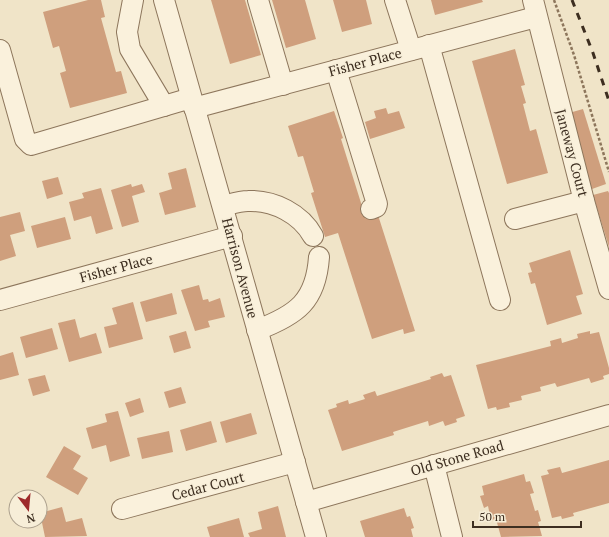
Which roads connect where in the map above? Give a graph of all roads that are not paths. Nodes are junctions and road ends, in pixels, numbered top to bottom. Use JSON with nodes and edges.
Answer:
{"nodes":[{"id":1,"x":133,"y":0,"type":"edge"},
{"id":2,"x":164,"y":0,"type":"edge"},
{"id":3,"x":258,"y":0,"type":"edge"},
{"id":4,"x":395,"y":0,"type":"edge"},
{"id":5,"x":535,"y":8,"type":"edge"},
{"id":6,"x":420,"y":48,"type":"junction"},
{"id":7,"x":0,"y":50,"type":"edge"},
{"id":8,"x":336,"y":70,"type":"junction"},
{"id":9,"x":283,"y":85,"type":"junction"},
{"id":10,"x":193,"y":103,"type":"junction"},
{"id":11,"x":164,"y":106,"type":"junction"},
{"id":12,"x":584,"y":202,"type":"junction"},
{"id":13,"x":223,"y":206,"type":"junction"},
{"id":14,"x":371,"y":209,"type":"dead end"},
{"id":15,"x":515,"y":220,"type":"dead end"},
{"id":16,"x":232,"y":236,"type":"junction"},
{"id":17,"x":313,"y":236,"type":"dead end"},
{"id":18,"x":319,"y":257,"type":"dead end"},
{"id":19,"x":609,"y":289,"type":"edge"},
{"id":20,"x":0,"y":300,"type":"edge"},
{"id":21,"x":500,"y":300,"type":"dead end"},
{"id":22,"x":257,"y":330,"type":"junction"},
{"id":23,"x":609,"y":415,"type":"edge"},
{"id":24,"x":294,"y":462,"type":"junction"},
{"id":25,"x":434,"y":465,"type":"junction"},
{"id":26,"x":306,"y":502,"type":"junction"},
{"id":27,"x":122,"y":509,"type":"dead end"},
{"id":28,"x":316,"y":537,"type":"edge"},
{"id":29,"x":452,"y":537,"type":"edge"}],
"edges":[{"from":1,"to":11,"type":"street"},
{"from":2,"to":10,"type":"street","name":"Harrison Avenue"},
{"from":3,"to":9,"type":"street"},
{"from":4,"to":6,"type":"street"},
{"from":5,"to":6,"type":"street","name":"Fisher Place"},
{"from":5,"to":12,"type":"street","name":"Janeway Court"},
{"from":6,"to":8,"type":"street","name":"Fisher Place"},
{"from":6,"to":21,"type":"street"},
{"from":7,"to":11,"type":"street","name":"Fisher Place"},
{"from":8,"to":9,"type":"street","name":"Fisher Place"},
{"from":8,"to":14,"type":"street"},
{"from":9,"to":10,"type":"street","name":"Fisher Place"},
{"from":10,"to":11,"type":"street","name":"Fisher Place"},
{"from":10,"to":13,"type":"street","name":"Harrison Avenue"},
{"from":12,"to":15,"type":"street"},
{"from":12,"to":19,"type":"street","name":"Janeway Court"},
{"from":13,"to":16,"type":"street","name":"Harrison Avenue"},
{"from":13,"to":17,"type":"street"},
{"from":16,"to":20,"type":"street","name":"Fisher Place"},
{"from":16,"to":22,"type":"street","name":"Harrison Avenue"},
{"from":18,"to":22,"type":"street"},
{"from":22,"to":24,"type":"street","name":"Harrison Avenue"},
{"from":23,"to":25,"type":"street","name":"Old Stone Road"},
{"from":24,"to":26,"type":"street","name":"Harrison Avenue"},
{"from":24,"to":27,"type":"street","name":"Cedar Court"},
{"from":25,"to":26,"type":"street","name":"Old Stone Road"},
{"from":25,"to":29,"type":"street"},
{"from":26,"to":28,"type":"street","name":"Harrison Avenue"}]}
